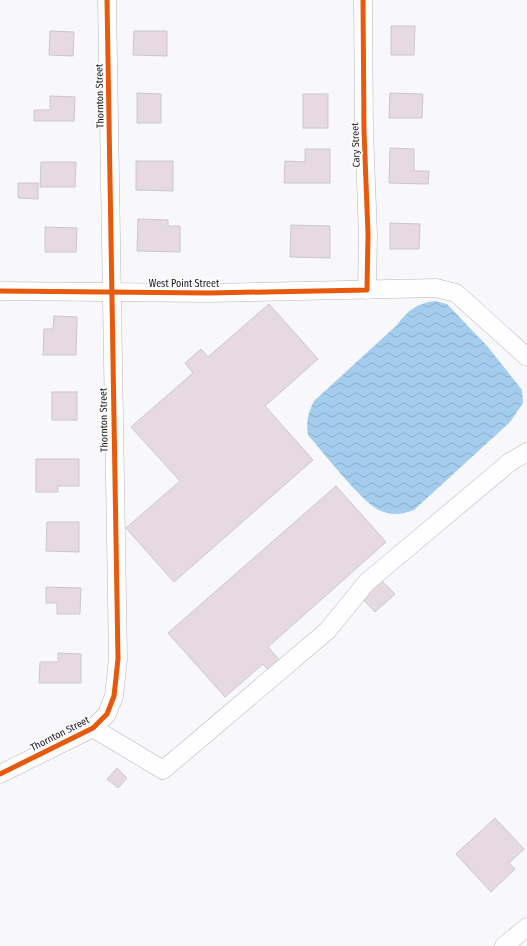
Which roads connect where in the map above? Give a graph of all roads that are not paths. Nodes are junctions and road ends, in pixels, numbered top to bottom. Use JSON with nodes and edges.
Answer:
{"nodes":[{"id":1,"x":107,"y":0,"type":"edge"},
{"id":2,"x":363,"y":0,"type":"edge"},
{"id":3,"x":367,"y":290,"type":"junction"},
{"id":4,"x":0,"y":291,"type":"edge"},
{"id":5,"x":111,"y":293,"type":"junction"},
{"id":6,"x":527,"y":358,"type":"edge"},
{"id":7,"x":527,"y":452,"type":"edge"},
{"id":8,"x":93,"y":728,"type":"junction"},
{"id":9,"x":0,"y":774,"type":"edge"},
{"id":10,"x":527,"y":927,"type":"edge"},
{"id":11,"x":504,"y":946,"type":"edge"}],
"edges":[{"from":1,"to":5,"type":"street","name":"Thornton Street"},
{"from":2,"to":3,"type":"street","name":"Cary Street"},
{"from":3,"to":5,"type":"street","name":"West Point Street"},
{"from":3,"to":6,"type":"street","name":"West Point Street"},
{"from":4,"to":5,"type":"street","name":"West Point Street"},
{"from":5,"to":8,"type":"street","name":"Thornton Street"},
{"from":7,"to":8,"type":"street"},
{"from":8,"to":9,"type":"street","name":"Thornton Street"},
{"from":10,"to":11,"type":"street"}]}
